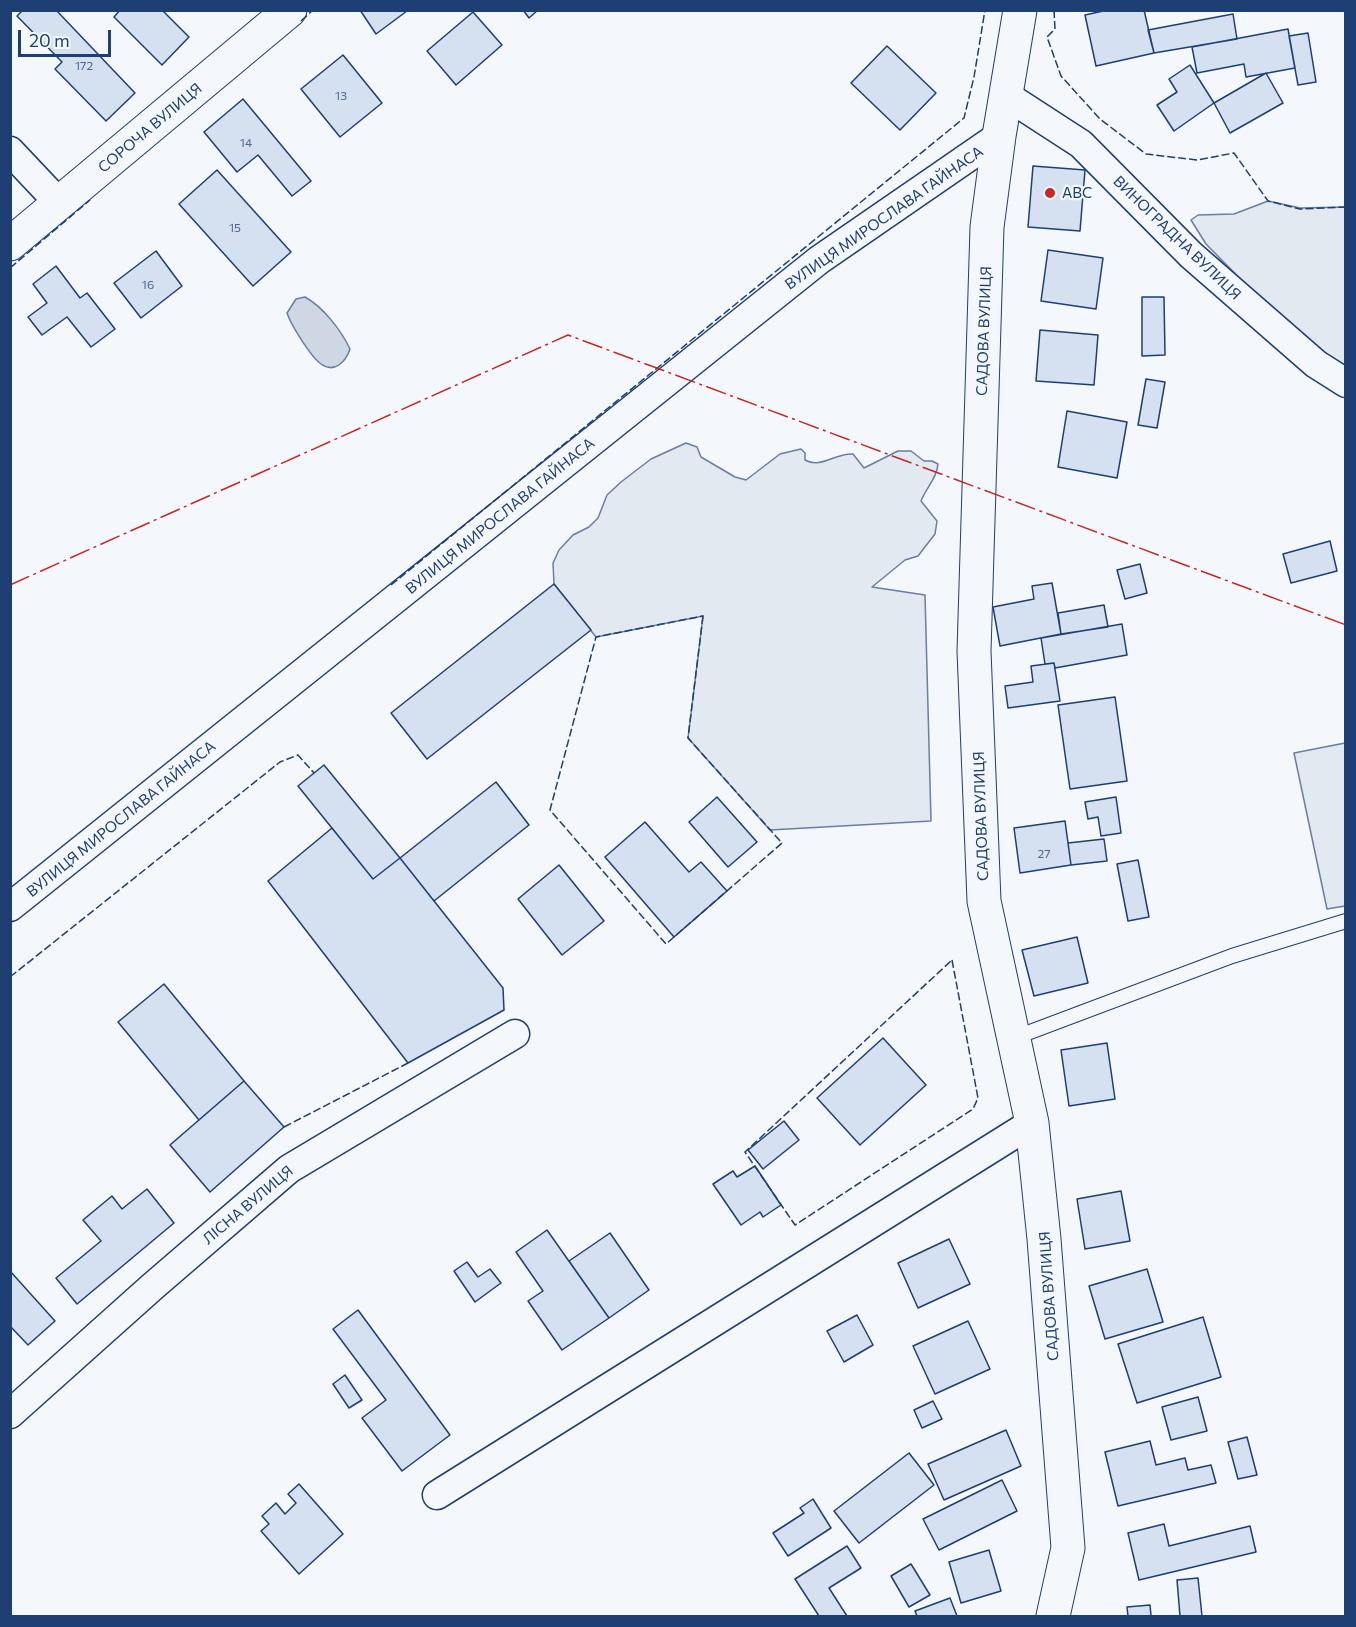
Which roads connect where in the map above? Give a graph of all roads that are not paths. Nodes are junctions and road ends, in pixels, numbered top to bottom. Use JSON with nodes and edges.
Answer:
{"nodes":[{"id":1,"x":290,"y":10,"type":"edge"},
{"id":2,"x":1020,"y":10,"type":"edge"},
{"id":3,"x":1007,"y":96,"type":"junction"},
{"id":4,"x":999,"y":136,"type":"junction"},
{"id":5,"x":10,"y":151,"type":"edge"},
{"id":6,"x":60,"y":204,"type":"junction"},
{"id":7,"x":10,"y":244,"type":"edge"},
{"id":8,"x":1346,"y":383,"type":"edge"},
{"id":9,"x":10,"y":908,"type":"edge"},
{"id":10,"x":1346,"y":921,"type":"edge"},
{"id":11,"x":514,"y":1034,"type":"dead end"},
{"id":12,"x":1014,"y":1038,"type":"junction"},
{"id":13,"x":1032,"y":1123,"type":"junction"},
{"id":14,"x":10,"y":1414,"type":"edge"},
{"id":15,"x":437,"y":1495,"type":"dead end"},
{"id":16,"x":1053,"y":1617,"type":"edge"}],
"edges":[{"from":1,"to":6,"type":"street","name":"СОРОЧА ВУЛИЦЯ"},
{"from":2,"to":3,"type":"street","name":"САДОВА ВУЛИЦЯ"},
{"from":3,"to":4,"type":"street","name":"САДОВА ВУЛИЦЯ"},
{"from":3,"to":8,"type":"street","name":"ВИНОГРАДНА ВУЛИЦЯ"},
{"from":4,"to":9,"type":"street","name":"ВУЛИЦЯ МИРОСЛАВА ГАЙНАСА"},
{"from":4,"to":12,"type":"street","name":"САДОВА ВУЛИЦЯ"},
{"from":5,"to":6,"type":"street"},
{"from":6,"to":7,"type":"street","name":"СОРОЧА ВУЛИЦЯ"},
{"from":10,"to":12,"type":"lane"},
{"from":11,"to":14,"type":"street","name":"ЛІСНА ВУЛИЦЯ"},
{"from":12,"to":13,"type":"street","name":"САДОВА ВУЛИЦЯ"},
{"from":13,"to":15,"type":"street"},
{"from":13,"to":16,"type":"street","name":"САДОВА ВУЛИЦЯ"}]}
